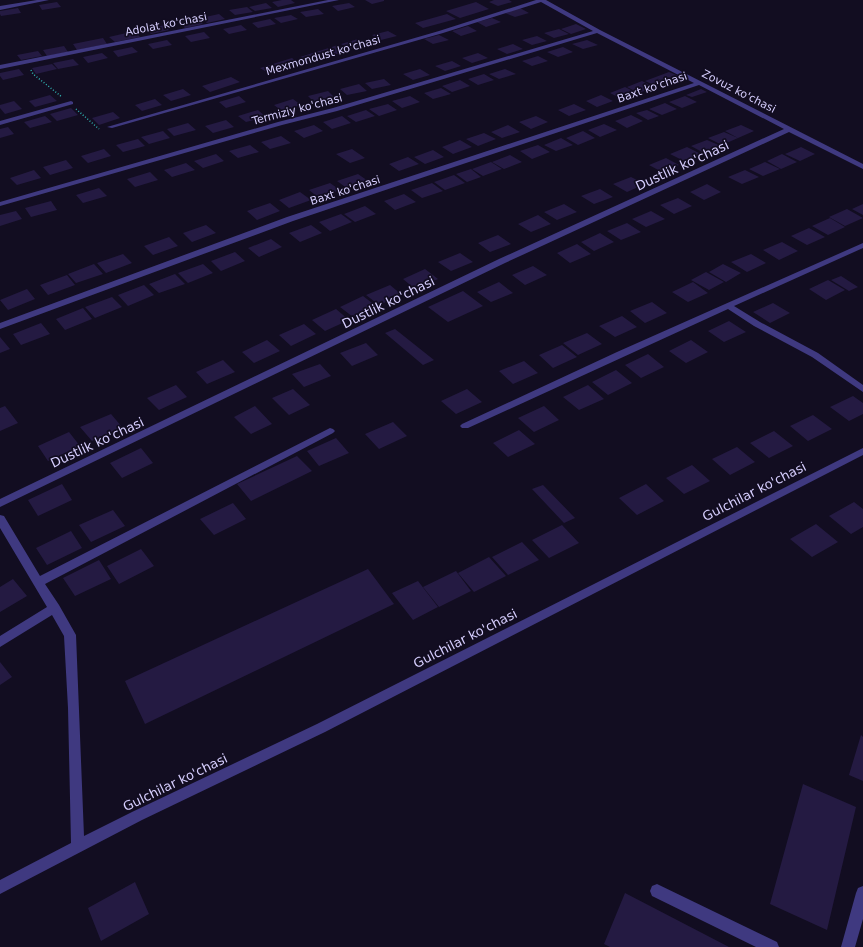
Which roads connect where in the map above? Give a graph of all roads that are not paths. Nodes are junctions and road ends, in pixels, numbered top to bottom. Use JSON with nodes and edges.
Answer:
{"nodes":[{"id":1,"x":46,"y":0,"type":"edge"},
{"id":2,"x":336,"y":0,"type":"edge"},
{"id":3,"x":541,"y":0,"type":"edge"},
{"id":4,"x":0,"y":8,"type":"edge"},
{"id":5,"x":598,"y":31,"type":"junction"},
{"id":6,"x":0,"y":67,"type":"edge"},
{"id":7,"x":700,"y":83,"type":"junction"},
{"id":8,"x":71,"y":104,"type":"dead end"},
{"id":9,"x":0,"y":123,"type":"edge"},
{"id":10,"x":110,"y":127,"type":"dead end"},
{"id":11,"x":790,"y":129,"type":"junction"},
{"id":12,"x":863,"y":167,"type":"edge"},
{"id":13,"x":0,"y":204,"type":"edge"},
{"id":14,"x":863,"y":245,"type":"edge"},
{"id":15,"x":729,"y":306,"type":"junction"},
{"id":16,"x":0,"y":326,"type":"edge"},
{"id":17,"x":863,"y":389,"type":"edge"},
{"id":18,"x":465,"y":426,"type":"dead end"},
{"id":19,"x":330,"y":431,"type":"dead end"},
{"id":20,"x":863,"y":451,"type":"edge"},
{"id":21,"x":0,"y":502,"type":"edge"},
{"id":22,"x":0,"y":519,"type":"edge"},
{"id":23,"x":39,"y":582,"type":"junction"},
{"id":24,"x":54,"y":608,"type":"junction"},
{"id":25,"x":0,"y":642,"type":"edge"},
{"id":26,"x":78,"y":846,"type":"junction"},
{"id":27,"x":0,"y":887,"type":"edge"},
{"id":28,"x":657,"y":891,"type":"dead end"},
{"id":29,"x":863,"y":893,"type":"edge"},
{"id":30,"x":772,"y":947,"type":"edge"},
{"id":31,"x":848,"y":947,"type":"edge"}],
"edges":[{"from":1,"to":4,"type":"street"},
{"from":2,"to":6,"type":"street","name":"Adolat ko'chasi"},
{"from":3,"to":5,"type":"street","name":"Zovuz ko'chasi"},
{"from":3,"to":10,"type":"street","name":"Mexmondust ko'chasi"},
{"from":5,"to":7,"type":"street","name":"Zovuz ko'chasi"},
{"from":5,"to":13,"type":"street","name":"Termiziy ko'chasi"},
{"from":7,"to":11,"type":"street","name":"Zovuz ko'chasi"},
{"from":7,"to":16,"type":"street","name":"Baxt ko'chasi"},
{"from":8,"to":9,"type":"street"},
{"from":11,"to":12,"type":"street","name":"Zovuz ko'chasi"},
{"from":11,"to":21,"type":"street","name":"Dustlik ko'chasi"},
{"from":14,"to":15,"type":"street"},
{"from":15,"to":17,"type":"street"},
{"from":15,"to":18,"type":"street"},
{"from":19,"to":23,"type":"street"},
{"from":20,"to":26,"type":"street","name":"Gulchilar ko'chasi"},
{"from":22,"to":23,"type":"street"},
{"from":23,"to":24,"type":"street"},
{"from":24,"to":25,"type":"street"},
{"from":24,"to":26,"type":"street"},
{"from":26,"to":27,"type":"street","name":"Gulchilar ko'chasi"},
{"from":28,"to":30,"type":"street"},
{"from":29,"to":31,"type":"street"}]}
